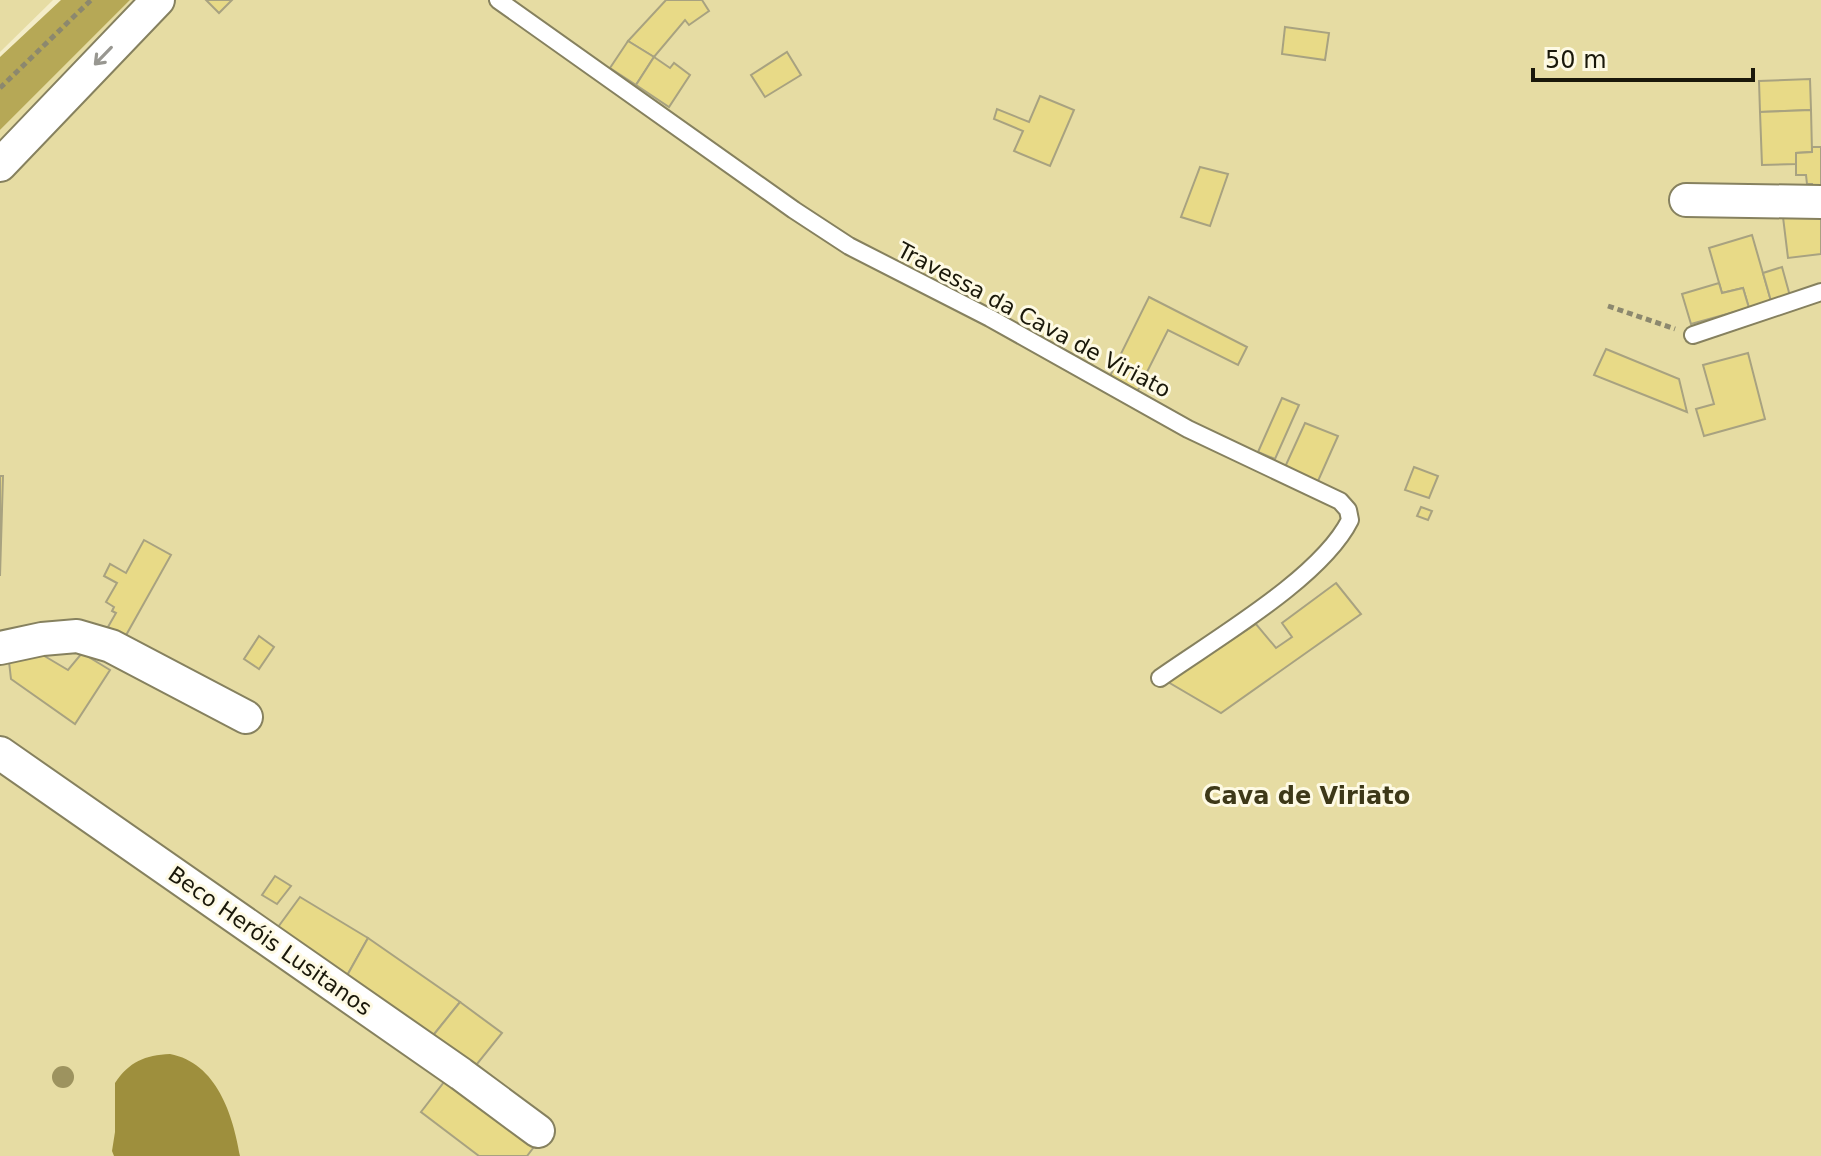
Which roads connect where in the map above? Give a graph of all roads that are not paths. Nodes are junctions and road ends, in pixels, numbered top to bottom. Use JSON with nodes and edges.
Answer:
{"nodes":[{"id":1,"x":158,"y":0,"type":"edge"},
{"id":2,"x":498,"y":0,"type":"edge"},
{"id":3,"x":0,"y":165,"type":"edge"},
{"id":4,"x":1686,"y":200,"type":"dead end"},
{"id":5,"x":1821,"y":202,"type":"edge"},
{"id":6,"x":1821,"y":292,"type":"edge"},
{"id":7,"x":1693,"y":335,"type":"road end"},
{"id":8,"x":0,"y":648,"type":"edge"},
{"id":9,"x":1160,"y":678,"type":"dead end"},
{"id":10,"x":246,"y":717,"type":"dead end"},
{"id":11,"x":0,"y":753,"type":"edge"},
{"id":12,"x":538,"y":1131,"type":"dead end"}],
"edges":[{"from":1,"to":3,"type":"street","one_way":true},
{"from":2,"to":9,"type":"lane","name":"Travessa da Cava de Viriato"},
{"from":4,"to":5,"type":"street"},
{"from":6,"to":7,"type":"lane"},
{"from":8,"to":10,"type":"street"},
{"from":11,"to":12,"type":"street","name":"Beco Heróis Lusitanos"}]}
